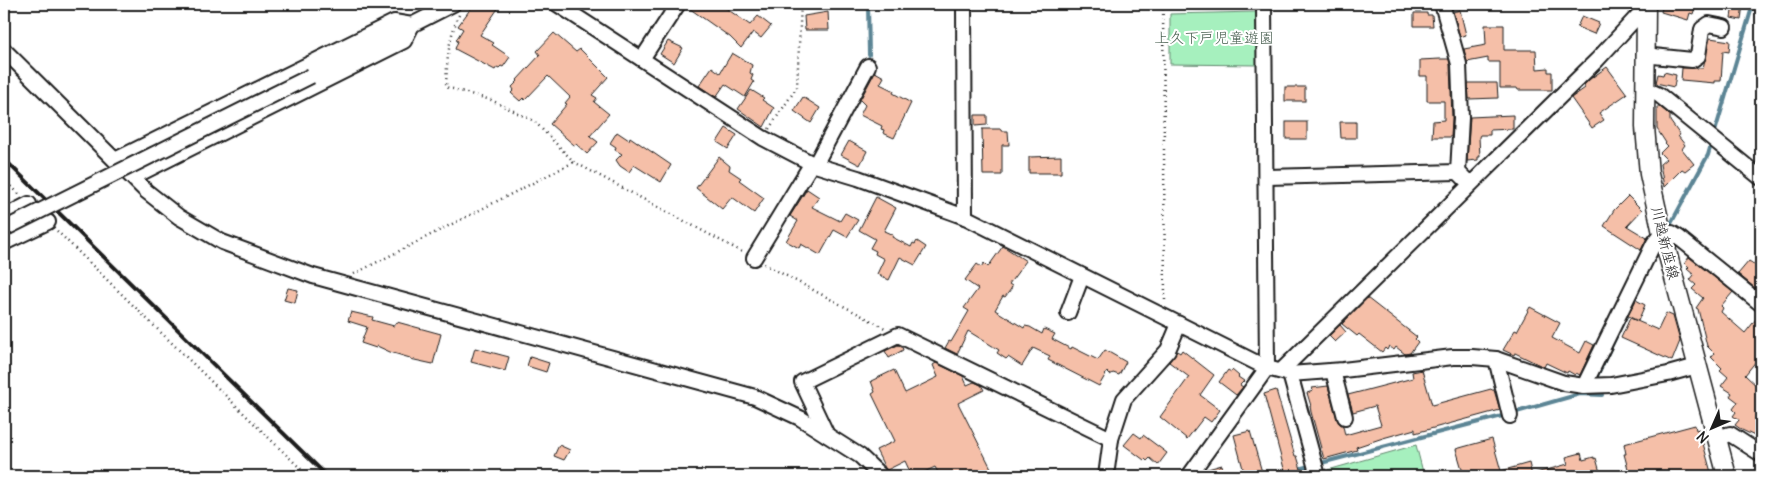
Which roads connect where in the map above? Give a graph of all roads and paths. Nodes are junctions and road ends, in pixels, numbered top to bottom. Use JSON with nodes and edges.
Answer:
{"nodes":[{"id":1,"x":17,"y":4,"type":"edge"},
{"id":2,"x":557,"y":4,"type":"edge"},
{"id":3,"x":678,"y":4,"type":"edge"},
{"id":4,"x":800,"y":4,"type":"edge"},
{"id":5,"x":964,"y":4,"type":"edge"},
{"id":6,"x":1163,"y":4,"type":"edge"},
{"id":7,"x":1264,"y":4,"type":"edge"},
{"id":8,"x":1442,"y":4,"type":"edge"},
{"id":9,"x":1646,"y":5,"type":"edge"},
{"id":10,"x":456,"y":8,"type":"edge"},
{"id":11,"x":4,"y":10,"type":"edge"},
{"id":12,"x":412,"y":26,"type":"junction"},
{"id":13,"x":1724,"y":26,"type":"dead end"},
{"id":14,"x":4,"y":50,"type":"edge"},
{"id":15,"x":1644,"y":55,"type":"junction"},
{"id":16,"x":642,"y":59,"type":"junction"},
{"id":17,"x":868,"y":66,"type":"dead end"},
{"id":18,"x":1644,"y":88,"type":"junction"},
{"id":19,"x":763,"y":138,"type":"junction"},
{"id":20,"x":115,"y":160,"type":"junction"},
{"id":21,"x":574,"y":162,"type":"junction"},
{"id":22,"x":814,"y":164,"type":"junction"},
{"id":23,"x":1458,"y":172,"type":"junction"},
{"id":24,"x":133,"y":177,"type":"junction"},
{"id":25,"x":1267,"y":177,"type":"junction"},
{"id":26,"x":1761,"y":178,"type":"edge"},
{"id":27,"x":4,"y":179,"type":"edge"},
{"id":28,"x":1470,"y":185,"type":"junction"},
{"id":29,"x":29,"y":204,"type":"joint"},
{"id":30,"x":4,"y":217,"type":"edge"},
{"id":31,"x":966,"y":217,"type":"junction"},
{"id":32,"x":48,"y":222,"type":"joint"},
{"id":33,"x":4,"y":228,"type":"edge"},
{"id":34,"x":1662,"y":233,"type":"junction"},
{"id":35,"x":4,"y":243,"type":"edge"},
{"id":36,"x":754,"y":258,"type":"junction"},
{"id":37,"x":1082,"y":276,"type":"junction"},
{"id":38,"x":337,"y":282,"type":"junction"},
{"id":39,"x":1761,"y":304,"type":"edge"},
{"id":40,"x":1068,"y":313,"type":"dead end"},
{"id":41,"x":1165,"y":317,"type":"junction"},
{"id":42,"x":1179,"y":324,"type":"junction"},
{"id":43,"x":898,"y":335,"type":"junction"},
{"id":44,"x":1496,"y":359,"type":"junction"},
{"id":45,"x":1697,"y":366,"type":"junction"},
{"id":46,"x":1268,"y":368,"type":"junction"},
{"id":47,"x":1333,"y":371,"type":"junction"},
{"id":48,"x":1286,"y":372,"type":"junction"},
{"id":49,"x":1584,"y":386,"type":"junction"},
{"id":50,"x":1510,"y":416,"type":"dead end"},
{"id":51,"x":1345,"y":417,"type":"dead end"},
{"id":52,"x":827,"y":435,"type":"junction"},
{"id":53,"x":1111,"y":438,"type":"junction"},
{"id":54,"x":1716,"y":438,"type":"junction"},
{"id":55,"x":1761,"y":454,"type":"edge"},
{"id":56,"x":308,"y":476,"type":"edge"},
{"id":57,"x":881,"y":476,"type":"edge"},
{"id":58,"x":1106,"y":476,"type":"edge"},
{"id":59,"x":1189,"y":476,"type":"edge"},
{"id":60,"x":1318,"y":476,"type":"edge"},
{"id":61,"x":1727,"y":476,"type":"edge"}],
"edges":[{"from":1,"to":11,"type":"path"},
{"from":2,"to":16,"type":"street"},
{"from":3,"to":16,"type":"street"},
{"from":4,"to":19,"type":"path"},
{"from":5,"to":31,"type":"street"},
{"from":6,"to":41,"type":"path"},
{"from":7,"to":25,"type":"street"},
{"from":8,"to":23,"type":"street"},
{"from":9,"to":15,"type":"main road","name":"川越新座線"},
{"from":9,"to":28,"type":"street"},
{"from":10,"to":12,"type":"street"},
{"from":10,"to":21,"type":"path"},
{"from":12,"to":20,"type":"street"},
{"from":12,"to":24,"type":"street"},
{"from":12,"to":33,"type":"street","bridge":true},
{"from":13,"to":15,"type":"street"},
{"from":14,"to":20,"type":"street"},
{"from":15,"to":18,"type":"main road","name":"川越新座線"},
{"from":16,"to":19,"type":"street"},
{"from":17,"to":22,"type":"street"},
{"from":18,"to":26,"type":"street"},
{"from":18,"to":34,"type":"main road","name":"川越新座線"},
{"from":19,"to":22,"type":"street"},
{"from":20,"to":24,"type":"street"},
{"from":21,"to":36,"type":"path"},
{"from":21,"to":38,"type":"path"},
{"from":22,"to":31,"type":"street"},
{"from":22,"to":36,"type":"street"},
{"from":23,"to":25,"type":"street"},
{"from":23,"to":28,"type":"street"},
{"from":24,"to":38,"type":"street"},
{"from":25,"to":46,"type":"street"},
{"from":27,"to":29,"type":"path"},
{"from":28,"to":48,"type":"street"},
{"from":29,"to":30,"type":"street"},
{"from":31,"to":37,"type":"street"},
{"from":32,"to":35,"type":"street"},
{"from":32,"to":56,"type":"path"},
{"from":34,"to":39,"type":"street"},
{"from":34,"to":45,"type":"main road","name":"川越新座線"},
{"from":34,"to":49,"type":"street"},
{"from":36,"to":43,"type":"path"},
{"from":37,"to":40,"type":"street"},
{"from":37,"to":41,"type":"street"},
{"from":38,"to":52,"type":"street"},
{"from":41,"to":42,"type":"street"},
{"from":42,"to":46,"type":"street"},
{"from":42,"to":53,"type":"street"},
{"from":43,"to":52,"type":"street"},
{"from":43,"to":53,"type":"street"},
{"from":44,"to":47,"type":"street"},
{"from":44,"to":49,"type":"street"},
{"from":44,"to":50,"type":"street"},
{"from":45,"to":49,"type":"street"},
{"from":45,"to":54,"type":"main road","name":"川越新座線"},
{"from":46,"to":48,"type":"street"},
{"from":46,"to":59,"type":"street"},
{"from":47,"to":48,"type":"street"},
{"from":47,"to":51,"type":"street"},
{"from":48,"to":60,"type":"street"},
{"from":52,"to":57,"type":"street"},
{"from":53,"to":58,"type":"street"},
{"from":54,"to":55,"type":"street"},
{"from":54,"to":61,"type":"main road","name":"川越新座線"}]}
